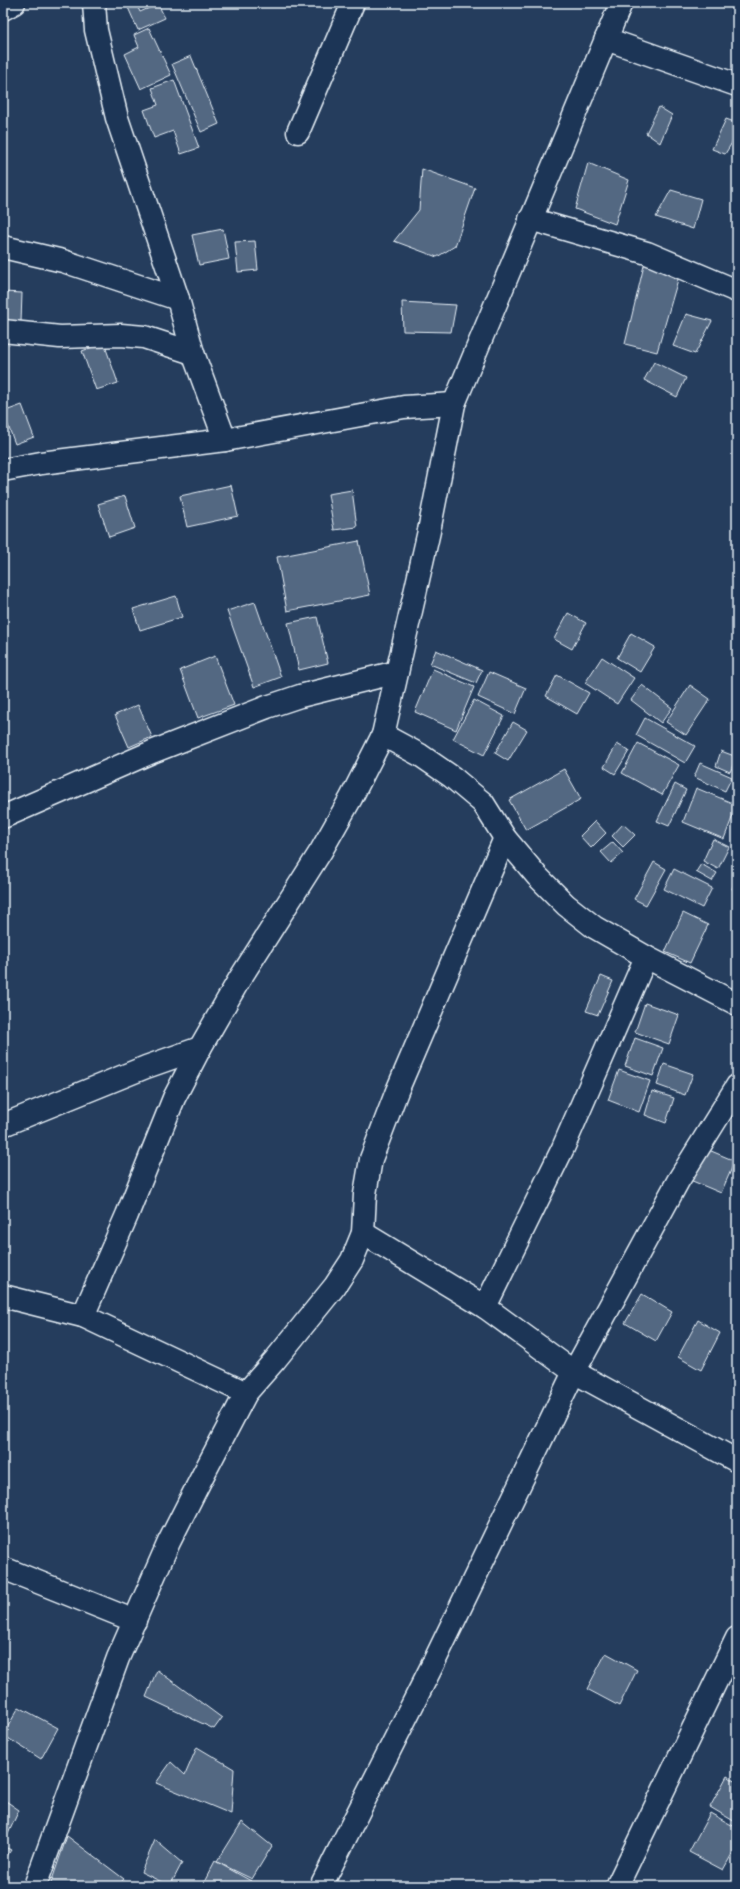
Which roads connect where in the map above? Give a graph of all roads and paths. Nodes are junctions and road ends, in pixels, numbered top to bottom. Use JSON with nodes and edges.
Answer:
{"nodes":[{"id":1,"x":14,"y":3,"type":"edge"},
{"id":2,"x":94,"y":3,"type":"edge"},
{"id":3,"x":353,"y":3,"type":"edge"},
{"id":4,"x":621,"y":3,"type":"edge"},
{"id":5,"x":3,"y":9,"type":"edge"},
{"id":6,"x":606,"y":39,"type":"junction"},
{"id":7,"x":737,"y":85,"type":"edge"},
{"id":8,"x":298,"y":132,"type":"dead end"},
{"id":9,"x":530,"y":219,"type":"junction"},
{"id":10,"x":3,"y":246,"type":"edge"},
{"id":11,"x":737,"y":291,"type":"edge"},
{"id":12,"x":178,"y":299,"type":"junction"},
{"id":13,"x":3,"y":331,"type":"edge"},
{"id":14,"x":194,"y":354,"type":"junction"},
{"id":15,"x":454,"y":404,"type":"junction"},
{"id":16,"x":225,"y":440,"type":"junction"},
{"id":17,"x":3,"y":470,"type":"edge"},
{"id":18,"x":397,"y":672,"type":"junction"},
{"id":19,"x":383,"y":735,"type":"junction"},
{"id":20,"x":3,"y":817,"type":"edge"},
{"id":21,"x":505,"y":838,"type":"junction"},
{"id":22,"x":646,"y":958,"type":"junction"},
{"id":23,"x":737,"y":1004,"type":"edge"},
{"id":24,"x":200,"y":1048,"type":"junction"},
{"id":25,"x":737,"y":1086,"type":"edge"},
{"id":26,"x":3,"y":1125,"type":"edge"},
{"id":27,"x":363,"y":1233,"type":"junction"},
{"id":28,"x":3,"y":1296,"type":"edge"},
{"id":29,"x":485,"y":1307,"type":"junction"},
{"id":30,"x":83,"y":1316,"type":"junction"},
{"id":31,"x":574,"y":1372,"type":"junction"},
{"id":32,"x":246,"y":1393,"type":"junction"},
{"id":33,"x":737,"y":1461,"type":"edge"},
{"id":34,"x":3,"y":1568,"type":"edge"},
{"id":35,"x":135,"y":1621,"type":"junction"},
{"id":36,"x":737,"y":1638,"type":"edge"},
{"id":37,"x":731,"y":1668,"type":"edge"},
{"id":38,"x":35,"y":1886,"type":"edge"},
{"id":39,"x":321,"y":1886,"type":"edge"},
{"id":40,"x":617,"y":1886,"type":"edge"}],
"edges":[{"from":1,"to":5,"type":"street"},
{"from":2,"to":12,"type":"street"},
{"from":3,"to":8,"type":"street"},
{"from":4,"to":6,"type":"street"},
{"from":6,"to":7,"type":"street"},
{"from":6,"to":9,"type":"street"},
{"from":9,"to":11,"type":"street"},
{"from":9,"to":15,"type":"street"},
{"from":10,"to":12,"type":"street"},
{"from":12,"to":14,"type":"street"},
{"from":13,"to":14,"type":"street"},
{"from":14,"to":16,"type":"street"},
{"from":15,"to":16,"type":"street"},
{"from":15,"to":18,"type":"street"},
{"from":16,"to":17,"type":"street"},
{"from":18,"to":19,"type":"street"},
{"from":18,"to":20,"type":"street"},
{"from":19,"to":21,"type":"street"},
{"from":19,"to":24,"type":"street"},
{"from":21,"to":22,"type":"street"},
{"from":21,"to":27,"type":"street"},
{"from":22,"to":23,"type":"street"},
{"from":22,"to":29,"type":"street"},
{"from":24,"to":26,"type":"street"},
{"from":24,"to":30,"type":"street"},
{"from":25,"to":31,"type":"street"},
{"from":27,"to":29,"type":"street"},
{"from":27,"to":32,"type":"street"},
{"from":28,"to":30,"type":"street"},
{"from":29,"to":31,"type":"street"},
{"from":30,"to":32,"type":"street"},
{"from":31,"to":33,"type":"street"},
{"from":31,"to":39,"type":"street"},
{"from":32,"to":35,"type":"street"},
{"from":34,"to":35,"type":"street"},
{"from":35,"to":38,"type":"street"},
{"from":36,"to":37,"type":"street"},
{"from":37,"to":40,"type":"street"}]}
